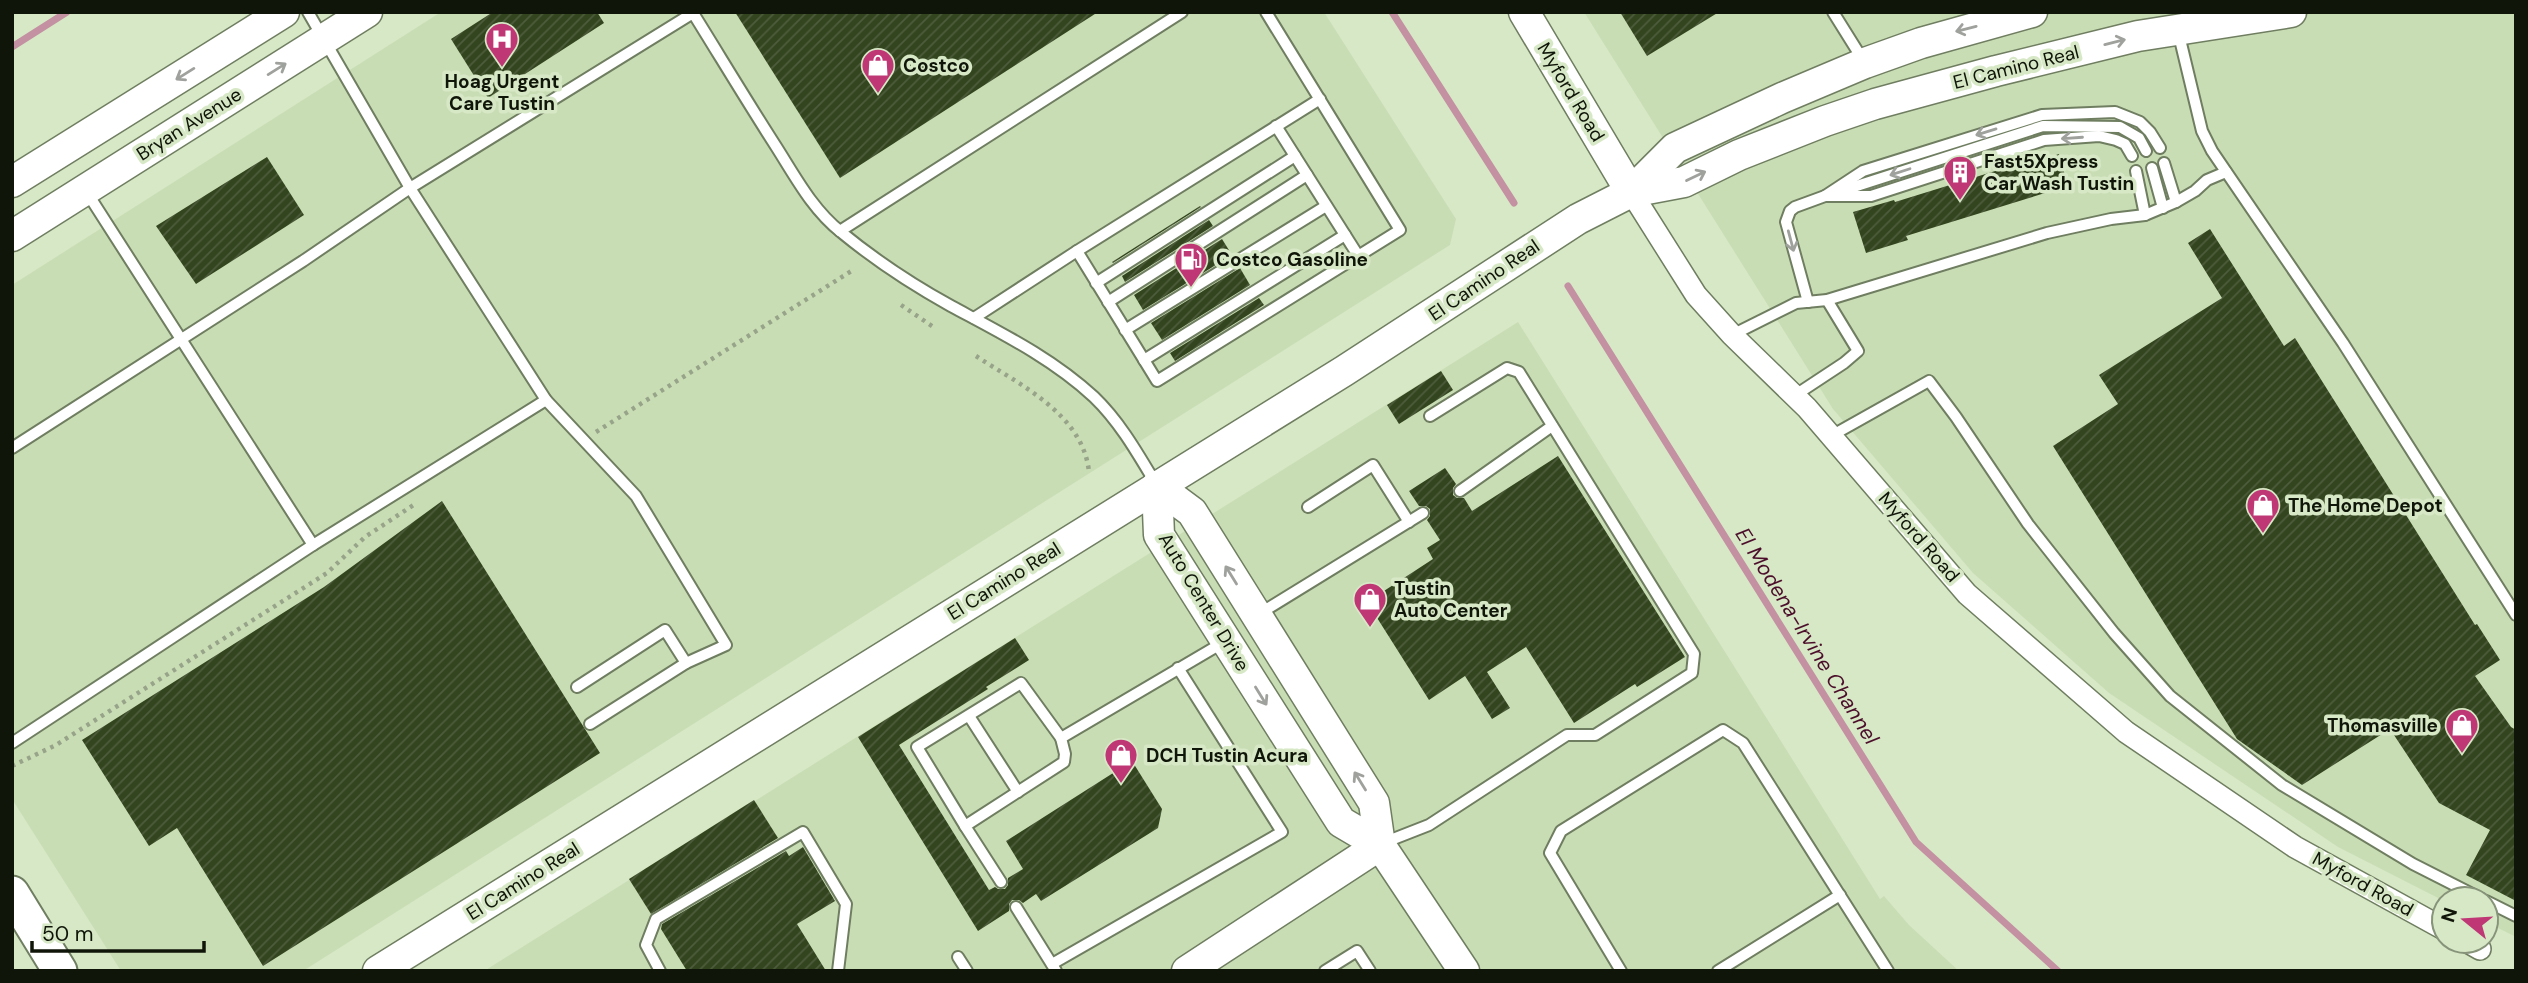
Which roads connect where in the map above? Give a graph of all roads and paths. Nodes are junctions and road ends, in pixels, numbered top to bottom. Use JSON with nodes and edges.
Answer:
{"nodes":[{"id":1,"x":284,"y":12,"type":"edge"},
{"id":2,"x":308,"y":12,"type":"edge"},
{"id":3,"x":367,"y":12,"type":"edge"},
{"id":4,"x":1182,"y":12,"type":"edge"},
{"id":5,"x":1266,"y":12,"type":"edge"},
{"id":6,"x":1524,"y":12,"type":"edge"},
{"id":7,"x":1833,"y":12,"type":"edge"},
{"id":8,"x":2032,"y":12,"type":"edge"},
{"id":9,"x":2291,"y":12,"type":"edge"},
{"id":10,"x":2176,"y":21,"type":"edge"},
{"id":11,"x":324,"y":39,"type":"junction"},
{"id":12,"x":1864,"y":63,"type":"junction"},
{"id":13,"x":1320,"y":99,"type":"junction"},
{"id":14,"x":1276,"y":126,"type":"junction"},
{"id":15,"x":2160,"y":148,"type":"dead end"},
{"id":16,"x":2146,"y":151,"type":"dead end"},
{"id":17,"x":1295,"y":156,"type":"junction"},
{"id":18,"x":2132,"y":156,"type":"dead end"},
{"id":19,"x":2164,"y":163,"type":"dead end"},
{"id":20,"x":2152,"y":168,"type":"dead end"},
{"id":21,"x":2136,"y":171,"type":"dead end"},
{"id":22,"x":2225,"y":172,"type":"junction"},
{"id":23,"x":1307,"y":175,"type":"junction"},
{"id":24,"x":12,"y":182,"type":"edge"},
{"id":25,"x":410,"y":188,"type":"junction"},
{"id":26,"x":85,"y":190,"type":"junction"},
{"id":27,"x":1631,"y":192,"type":"junction"},
{"id":28,"x":1825,"y":195,"type":"junction"},
{"id":29,"x":2176,"y":202,"type":"junction"},
{"id":30,"x":1326,"y":205,"type":"junction"},
{"id":31,"x":2163,"y":208,"type":"junction"},
{"id":32,"x":2145,"y":215,"type":"junction"},
{"id":33,"x":840,"y":231,"type":"junction"},
{"id":34,"x":1345,"y":235,"type":"junction"},
{"id":35,"x":12,"y":236,"type":"edge"},
{"id":36,"x":1077,"y":251,"type":"junction"},
{"id":37,"x":1359,"y":257,"type":"junction"},
{"id":38,"x":853,"y":270,"type":"dead end"},
{"id":39,"x":1096,"y":283,"type":"junction"},
{"id":40,"x":1828,"y":300,"type":"junction"},
{"id":41,"x":1108,"y":302,"type":"junction"},
{"id":42,"x":1808,"y":302,"type":"junction"},
{"id":43,"x":901,"y":304,"type":"dead end"},
{"id":44,"x":974,"y":318,"type":"junction"},
{"id":45,"x":935,"y":328,"type":"dead end"},
{"id":46,"x":1125,"y":330,"type":"junction"},
{"id":47,"x":1732,"y":335,"type":"junction"},
{"id":48,"x":181,"y":340,"type":"junction"},
{"id":49,"x":976,"y":356,"type":"dead end"},
{"id":50,"x":1144,"y":360,"type":"junction"},
{"id":51,"x":1794,"y":396,"type":"junction"},
{"id":52,"x":545,"y":400,"type":"junction"},
{"id":53,"x":1430,"y":416,"type":"dead end"},
{"id":54,"x":1552,"y":426,"type":"junction"},
{"id":55,"x":580,"y":435,"type":"junction"},
{"id":56,"x":1832,"y":436,"type":"junction"},
{"id":57,"x":12,"y":448,"type":"edge"},
{"id":58,"x":1089,"y":472,"type":"dead end"},
{"id":59,"x":1157,"y":486,"type":"junction"},
{"id":60,"x":1460,"y":491,"type":"dead end"},
{"id":61,"x":421,"y":500,"type":"dead end"},
{"id":62,"x":1308,"y":508,"type":"dead end"},
{"id":63,"x":1423,"y":513,"type":"dead end"},
{"id":64,"x":1409,"y":523,"type":"junction"},
{"id":65,"x":313,"y":545,"type":"junction"},
{"id":66,"x":1256,"y":615,"type":"junction"},
{"id":67,"x":2516,"y":615,"type":"edge"},
{"id":68,"x":1226,"y":641,"type":"junction"},
{"id":69,"x":686,"y":663,"type":"junction"},
{"id":70,"x":1178,"y":668,"type":"junction"},
{"id":71,"x":577,"y":687,"type":"dead end"},
{"id":72,"x":969,"y":716,"type":"junction"},
{"id":73,"x":590,"y":724,"type":"dead end"},
{"id":74,"x":1061,"y":738,"type":"junction"},
{"id":75,"x":12,"y":743,"type":"edge"},
{"id":76,"x":12,"y":766,"type":"edge"},
{"id":77,"x":1018,"y":792,"type":"junction"},
{"id":78,"x":965,"y":825,"type":"junction"},
{"id":79,"x":1380,"y":845,"type":"junction"},
{"id":80,"x":1001,"y":883,"type":"dead end"},
{"id":81,"x":2454,"y":885,"type":"edge"},
{"id":82,"x":12,"y":893,"type":"edge"},
{"id":83,"x":1840,"y":895,"type":"junction"},
{"id":84,"x":1016,"y":907,"type":"dead end"},
{"id":85,"x":2500,"y":908,"type":"edge"},
{"id":86,"x":2516,"y":916,"type":"edge"},
{"id":87,"x":2430,"y":921,"type":"edge"},
{"id":88,"x":958,"y":957,"type":"dead end"},
{"id":89,"x":1054,"y":967,"type":"edge"},
{"id":90,"x":1195,"y":968,"type":"edge"},
{"id":91,"x":60,"y":971,"type":"edge"},
{"id":92,"x":378,"y":971,"type":"edge"},
{"id":93,"x":660,"y":971,"type":"edge"},
{"id":94,"x":838,"y":971,"type":"edge"},
{"id":95,"x":967,"y":971,"type":"edge"},
{"id":96,"x":1325,"y":971,"type":"edge"},
{"id":97,"x":1370,"y":971,"type":"edge"},
{"id":98,"x":1464,"y":971,"type":"edge"},
{"id":99,"x":1621,"y":971,"type":"edge"},
{"id":100,"x":1718,"y":971,"type":"edge"},
{"id":101,"x":1888,"y":971,"type":"edge"}],
"edges":[{"from":1,"to":24,"type":"main road","one_way":true},
{"from":2,"to":11,"type":"lane"},
{"from":3,"to":11,"type":"main road","name":"Bryan Avenue"},
{"from":4,"to":33,"type":"lane"},
{"from":5,"to":13,"type":"lane"},
{"from":6,"to":27,"type":"main road","name":"Myford Road"},
{"from":7,"to":12,"type":"lane"},
{"from":8,"to":12,"type":"main road","name":"El Camino Real","one_way":true},
{"from":9,"to":10,"type":"main road","name":"El Camino Real"},
{"from":10,"to":22,"type":"lane"},
{"from":27,"to":10,"type":"main road","name":"El Camino Real","one_way":true},
{"from":11,"to":25,"type":"lane"},
{"from":26,"to":11,"type":"main road","name":"Bryan Avenue","one_way":true},
{"from":12,"to":27,"type":"main road","name":"El Camino Real"},
{"from":13,"to":14,"type":"lane"},
{"from":13,"to":37,"type":"lane"},
{"from":14,"to":17,"type":"lane"},
{"from":14,"to":36,"type":"lane"},
{"from":15,"to":28,"type":"lane","one_way":true},
{"from":16,"to":28,"type":"lane","one_way":true},
{"from":17,"to":23,"type":"lane"},
{"from":17,"to":39,"type":"lane"},
{"from":18,"to":28,"type":"lane","one_way":true},
{"from":19,"to":29,"type":"lane"},
{"from":20,"to":31,"type":"lane"},
{"from":21,"to":32,"type":"lane"},
{"from":22,"to":29,"type":"lane"},
{"from":22,"to":67,"type":"lane"},
{"from":23,"to":30,"type":"lane"},
{"from":23,"to":41,"type":"lane"},
{"from":25,"to":33,"type":"lane"},
{"from":25,"to":48,"type":"lane"},
{"from":25,"to":52,"type":"lane"},
{"from":26,"to":35,"type":"main road","name":"Bryan Avenue"},
{"from":26,"to":48,"type":"lane"},
{"from":27,"to":47,"type":"street","name":"Myford Road"},
{"from":27,"to":59,"type":"main road","name":"El Camino Real"},
{"from":28,"to":42,"type":"lane","one_way":true},
{"from":29,"to":31,"type":"lane"},
{"from":30,"to":34,"type":"lane"},
{"from":30,"to":46,"type":"lane"},
{"from":31,"to":32,"type":"lane"},
{"from":32,"to":40,"type":"lane"},
{"from":33,"to":44,"type":"lane"},
{"from":34,"to":37,"type":"lane"},
{"from":34,"to":50,"type":"lane"},
{"from":36,"to":39,"type":"lane"},
{"from":36,"to":44,"type":"lane"},
{"from":37,"to":50,"type":"lane"},
{"from":38,"to":55,"type":"path"},
{"from":39,"to":41,"type":"lane"},
{"from":40,"to":42,"type":"lane"},
{"from":40,"to":51,"type":"lane"},
{"from":41,"to":46,"type":"lane"},
{"from":42,"to":47,"type":"lane"},
{"from":43,"to":45,"type":"path"},
{"from":44,"to":59,"type":"lane"},
{"from":46,"to":50,"type":"lane"},
{"from":47,"to":51,"type":"street","name":"Myford Road"},
{"from":48,"to":57,"type":"lane"},
{"from":48,"to":65,"type":"lane"},
{"from":49,"to":58,"type":"path"},
{"from":51,"to":56,"type":"street","name":"Myford Road"},
{"from":52,"to":55,"type":"lane"},
{"from":52,"to":65,"type":"lane"},
{"from":53,"to":54,"type":"lane"},
{"from":54,"to":60,"type":"lane"},
{"from":54,"to":79,"type":"lane"},
{"from":55,"to":69,"type":"lane"},
{"from":56,"to":81,"type":"lane"},
{"from":56,"to":87,"type":"street","name":"Myford Road"},
{"from":66,"to":59,"type":"main road","name":"Auto Center Drive","one_way":true},
{"from":59,"to":68,"type":"main road","name":"Auto Center Drive"},
{"from":59,"to":92,"type":"main road","name":"El Camino Real"},
{"from":61,"to":76,"type":"path"},
{"from":62,"to":64,"type":"lane"},
{"from":63,"to":64,"type":"lane"},
{"from":64,"to":66,"type":"lane"},
{"from":65,"to":75,"type":"lane"},
{"from":79,"to":66,"type":"main road","name":"Auto Center Drive","one_way":true},
{"from":68,"to":70,"type":"lane"},
{"from":68,"to":79,"type":"main road","name":"Auto Center Drive","one_way":true},
{"from":69,"to":71,"type":"lane"},
{"from":69,"to":73,"type":"lane"},
{"from":70,"to":74,"type":"lane"},
{"from":70,"to":89,"type":"lane"},
{"from":72,"to":74,"type":"lane"},
{"from":72,"to":77,"type":"lane"},
{"from":72,"to":78,"type":"lane"},
{"from":74,"to":77,"type":"lane"},
{"from":77,"to":78,"type":"lane"},
{"from":78,"to":80,"type":"lane"},
{"from":79,"to":90,"type":"main road"},
{"from":79,"to":98,"type":"main road","name":"Auto Center Drive"},
{"from":82,"to":91,"type":"main road"},
{"from":83,"to":99,"type":"lane"},
{"from":83,"to":100,"type":"lane"},
{"from":83,"to":101,"type":"lane"},
{"from":84,"to":89,"type":"lane"},
{"from":85,"to":86,"type":"lane"},
{"from":88,"to":95,"type":"lane"},
{"from":93,"to":94,"type":"lane"},
{"from":96,"to":97,"type":"lane"}]}
